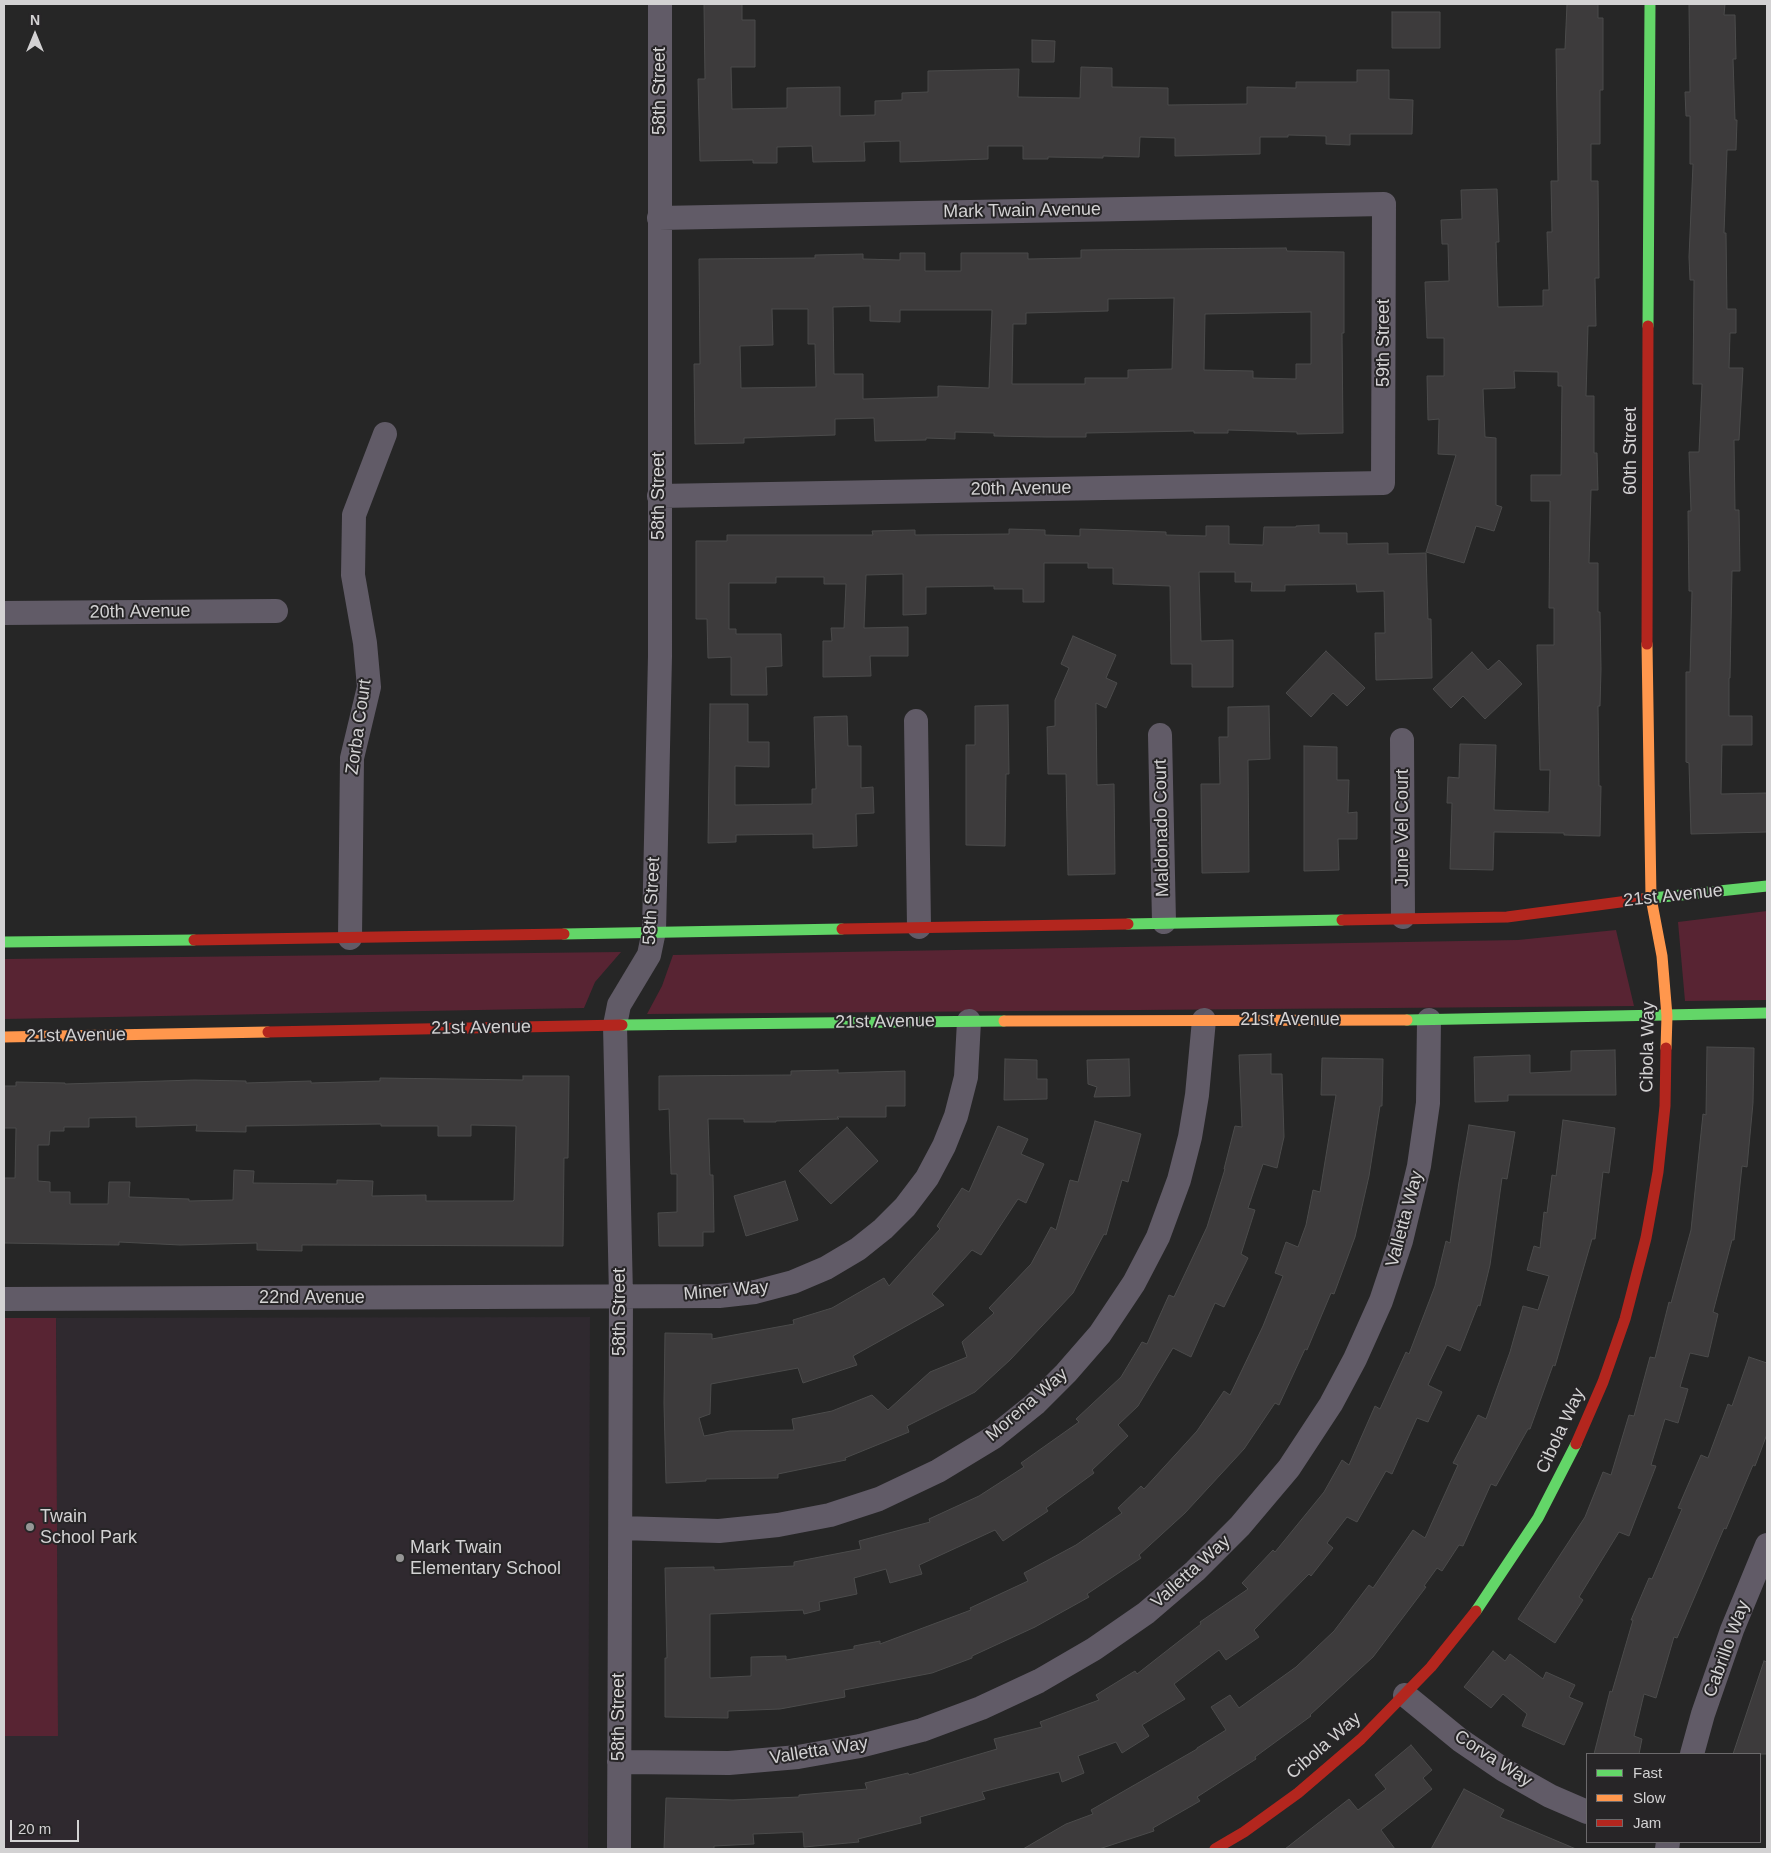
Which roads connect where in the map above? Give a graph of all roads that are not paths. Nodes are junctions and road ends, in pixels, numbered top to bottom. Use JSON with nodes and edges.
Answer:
{"nodes":[{"id":1,"x":660,"y":4,"type":"edge"},
{"id":2,"x":1650,"y":4,"type":"edge"},
{"id":3,"x":1384,"y":204,"type":"joint"},
{"id":4,"x":659,"y":218,"type":"junction"},
{"id":5,"x":384,"y":434,"type":"dead end"},
{"id":6,"x":1383,"y":483,"type":"joint"},
{"id":7,"x":659,"y":496,"type":"junction"},
{"id":8,"x":276,"y":611,"type":"dead end"},
{"id":9,"x":4,"y":613,"type":"edge"},
{"id":10,"x":916,"y":721,"type":"dead end"},
{"id":11,"x":1160,"y":735,"type":"dead end"},
{"id":12,"x":1402,"y":740,"type":"dead end"},
{"id":13,"x":1767,"y":886,"type":"edge"},
{"id":14,"x":1651,"y":898,"type":"junction"},
{"id":15,"x":1403,"y":917,"type":"junction"},
{"id":16,"x":1164,"y":922,"type":"junction"},
{"id":17,"x":919,"y":927,"type":"junction"},
{"id":18,"x":654,"y":932,"type":"junction"},
{"id":19,"x":350,"y":938,"type":"junction"},
{"id":20,"x":4,"y":942,"type":"edge"},
{"id":21,"x":1767,"y":1013,"type":"edge"},
{"id":22,"x":1668,"y":1016,"type":"junction"},
{"id":23,"x":1204,"y":1020,"type":"junction"},
{"id":24,"x":1429,"y":1020,"type":"junction"},
{"id":25,"x":969,"y":1021,"type":"junction"},
{"id":26,"x":616,"y":1025,"type":"junction"},
{"id":27,"x":4,"y":1037,"type":"edge"},
{"id":28,"x":621,"y":1296,"type":"junction"},
{"id":29,"x":4,"y":1299,"type":"edge"},
{"id":30,"x":621,"y":1528,"type":"junction"},
{"id":31,"x":1767,"y":1544,"type":"edge"},
{"id":32,"x":1405,"y":1695,"type":"junction"},
{"id":33,"x":1692,"y":1753,"type":"edge"},
{"id":34,"x":619,"y":1762,"type":"junction"},
{"id":35,"x":1586,"y":1812,"type":"edge"},
{"id":36,"x":619,"y":1849,"type":"edge"},
{"id":37,"x":1215,"y":1849,"type":"edge"}],
"edges":[{"from":1,"to":4,"type":"street","name":"58th Street"},
{"from":2,"to":14,"type":"street","name":"60th Street"},
{"from":3,"to":4,"type":"street","name":"Mark Twain Avenue"},
{"from":3,"to":6,"type":"street","name":"59th Street"},
{"from":4,"to":7,"type":"street","name":"58th Street"},
{"from":5,"to":19,"type":"street","name":"Zorba Court"},
{"from":6,"to":7,"type":"street","name":"20th Avenue"},
{"from":7,"to":18,"type":"street","name":"58th Street"},
{"from":8,"to":9,"type":"street","name":"20th Avenue"},
{"from":10,"to":17,"type":"street"},
{"from":11,"to":16,"type":"street","name":"Maldonado Court"},
{"from":12,"to":15,"type":"street","name":"June Vel Court"},
{"from":13,"to":14,"type":"street","name":"21st Avenue"},
{"from":14,"to":15,"type":"street","name":"21st Avenue"},
{"from":14,"to":22,"type":"street","name":"Cibola Way"},
{"from":15,"to":16,"type":"street","name":"21st Avenue"},
{"from":16,"to":17,"type":"street","name":"21st Avenue"},
{"from":17,"to":18,"type":"street","name":"21st Avenue"},
{"from":18,"to":19,"type":"street","name":"21st Avenue"},
{"from":18,"to":26,"type":"street","name":"58th Street"},
{"from":19,"to":20,"type":"street","name":"21st Avenue"},
{"from":21,"to":22,"type":"street","name":"21st Avenue"},
{"from":22,"to":24,"type":"street","name":"21st Avenue"},
{"from":22,"to":32,"type":"street","name":"Cibola Way"},
{"from":23,"to":24,"type":"street","name":"21st Avenue"},
{"from":23,"to":25,"type":"street","name":"21st Avenue"},
{"from":23,"to":30,"type":"street","name":"Morena Way"},
{"from":24,"to":34,"type":"street","name":"Valletta Way"},
{"from":25,"to":26,"type":"street","name":"21st Avenue"},
{"from":25,"to":28,"type":"street","name":"Miner Way"},
{"from":26,"to":27,"type":"street","name":"21st Avenue"},
{"from":26,"to":28,"type":"street","name":"58th Street"},
{"from":28,"to":29,"type":"street","name":"22nd Avenue"},
{"from":28,"to":30,"type":"street","name":"58th Street"},
{"from":30,"to":34,"type":"street","name":"58th Street"},
{"from":31,"to":33,"type":"street","name":"Cabrillo Way"},
{"from":32,"to":35,"type":"street","name":"Corva Way"},
{"from":32,"to":37,"type":"street","name":"Cibola Way"},
{"from":34,"to":36,"type":"street","name":"58th Street"}]}
